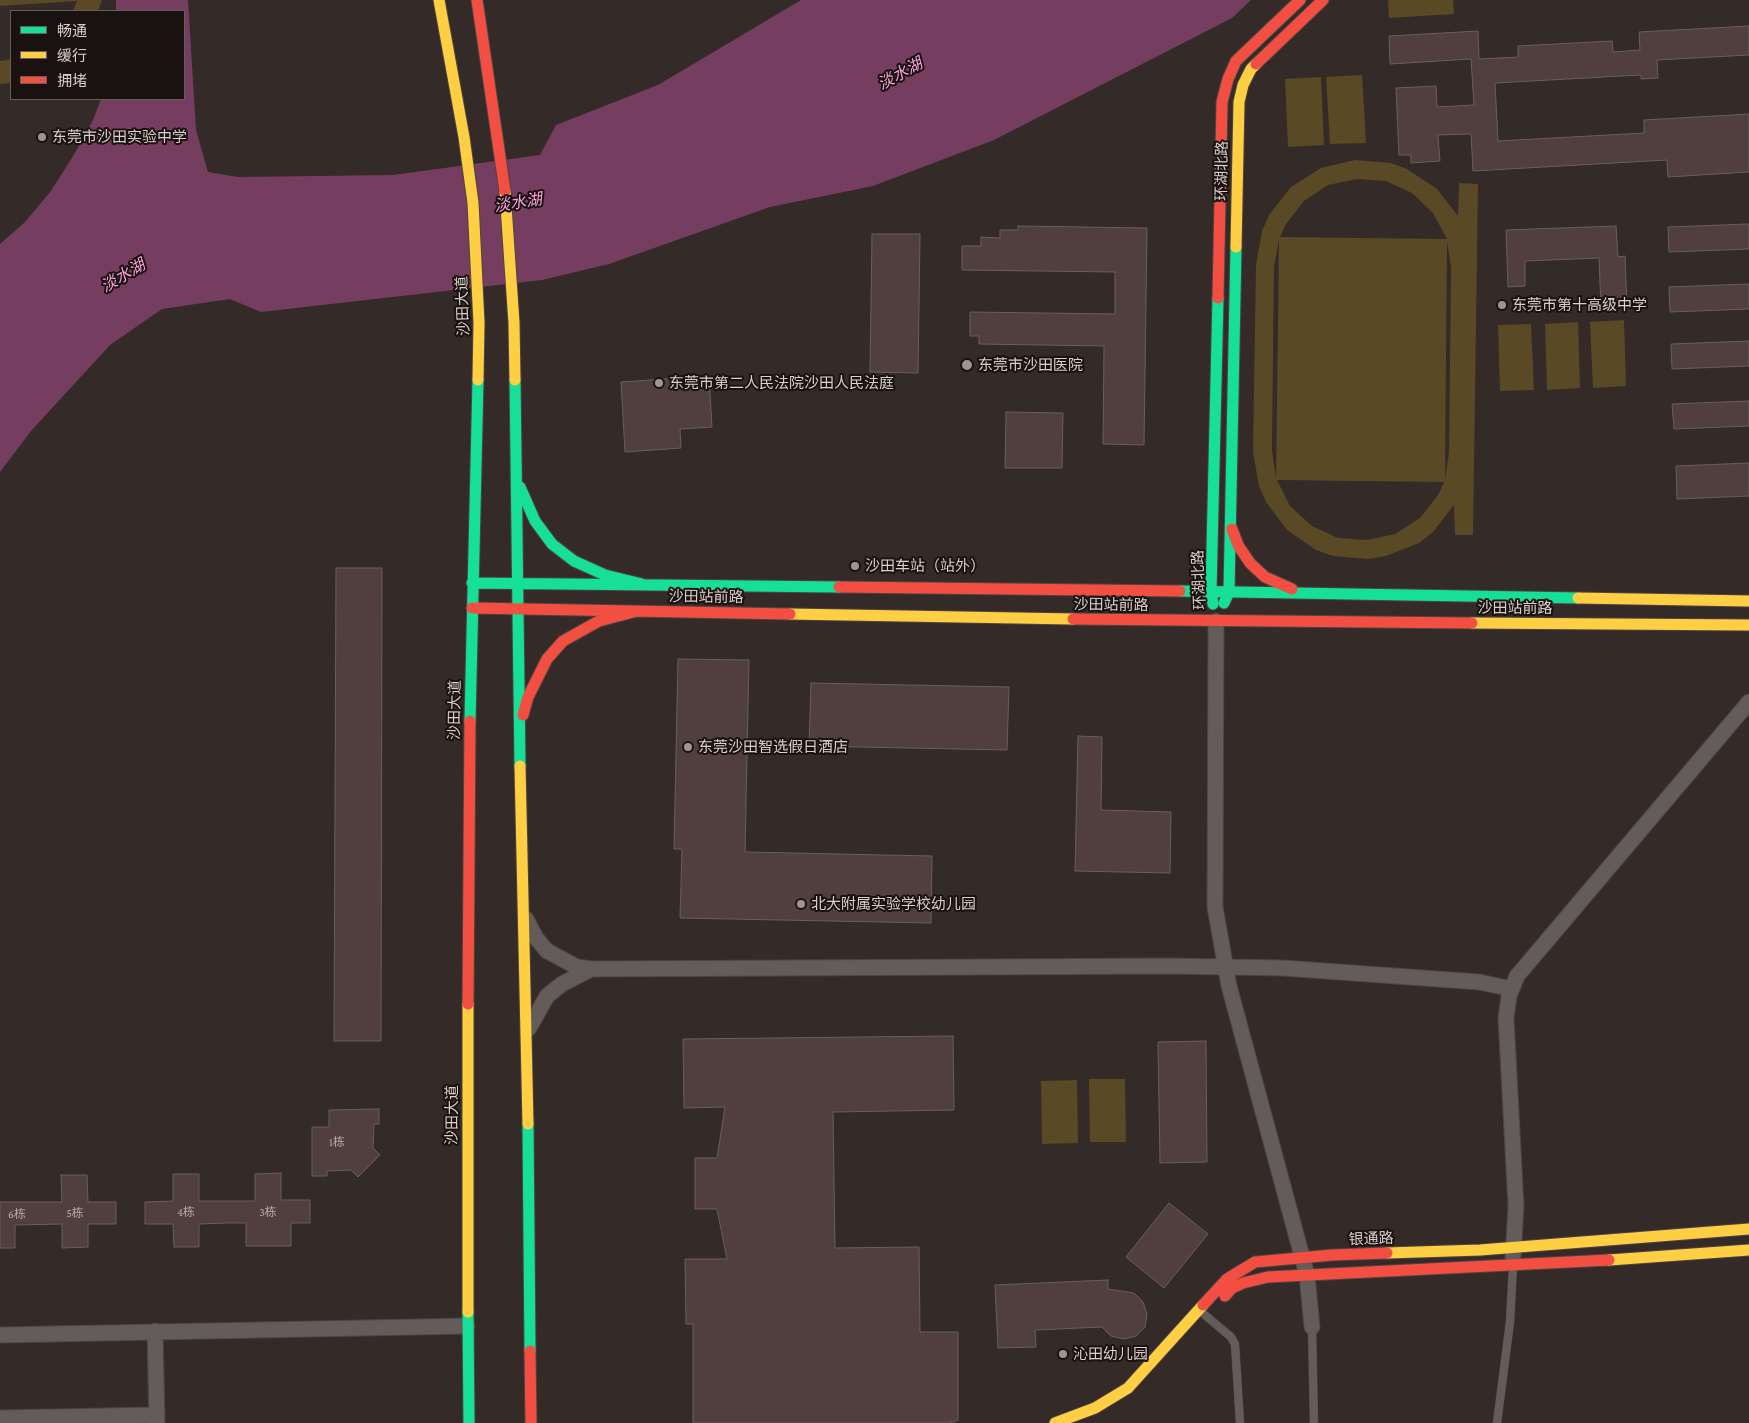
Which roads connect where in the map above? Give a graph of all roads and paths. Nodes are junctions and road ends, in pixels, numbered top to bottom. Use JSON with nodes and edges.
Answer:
{"nodes":[{"id":1,"x":439,"y":0,"type":"edge"},
{"id":2,"x":477,"y":0,"type":"edge"},
{"id":3,"x":1300,"y":0,"type":"edge"},
{"id":4,"x":1323,"y":0,"type":"edge"},
{"id":5,"x":516,"y":470,"type":"junction"},
{"id":6,"x":1231,"y":526,"type":"junction"},
{"id":7,"x":472,"y":583,"type":"junction"},
{"id":8,"x":517,"y":583,"type":"junction"},
{"id":9,"x":642,"y":584,"type":"junction"},
{"id":10,"x":1211,"y":591,"type":"junction"},
{"id":11,"x":1229,"y":592,"type":"junction"},
{"id":12,"x":1304,"y":593,"type":"junction"},
{"id":13,"x":1749,"y":601,"type":"edge"},
{"id":14,"x":472,"y":608,"type":"junction"},
{"id":15,"x":517,"y":609,"type":"junction"},
{"id":16,"x":637,"y":611,"type":"junction"},
{"id":17,"x":1216,"y":621,"type":"junction"},
{"id":18,"x":1749,"y":625,"type":"edge"},
{"id":19,"x":1749,"y":702,"type":"edge"},
{"id":20,"x":518,"y":743,"type":"junction"},
{"id":21,"x":524,"y":915,"type":"junction"},
{"id":22,"x":1225,"y":967,"type":"junction"},
{"id":23,"x":591,"y":969,"type":"junction"},
{"id":24,"x":1512,"y":989,"type":"junction"},
{"id":25,"x":527,"y":1033,"type":"junction"},
{"id":26,"x":1749,"y":1229,"type":"edge"},
{"id":27,"x":1514,"y":1247,"type":"junction"},
{"id":28,"x":1749,"y":1250,"type":"edge"},
{"id":29,"x":1302,"y":1257,"type":"junction"},
{"id":30,"x":1513,"y":1266,"type":"junction"},
{"id":31,"x":1307,"y":1274,"type":"junction"},
{"id":32,"x":1202,"y":1313,"type":"junction"},
{"id":33,"x":467,"y":1326,"type":"junction"},
{"id":34,"x":1312,"y":1327,"type":"joint"},
{"id":35,"x":156,"y":1331,"type":"junction"},
{"id":36,"x":0,"y":1335,"type":"edge"},
{"id":37,"x":0,"y":1418,"type":"edge"},
{"id":38,"x":156,"y":1419,"type":"edge"},
{"id":39,"x":469,"y":1423,"type":"edge"},
{"id":40,"x":531,"y":1423,"type":"edge"},
{"id":41,"x":1055,"y":1423,"type":"edge"},
{"id":42,"x":1084,"y":1423,"type":"edge"},
{"id":43,"x":1240,"y":1423,"type":"edge"},
{"id":44,"x":1314,"y":1423,"type":"edge"},
{"id":45,"x":1497,"y":1423,"type":"edge"}],
"edges":[{"from":1,"to":7,"type":"street","name":"沙田大道"},
{"from":2,"to":5,"type":"street"},
{"from":3,"to":10,"type":"street","name":"环湖北路"},
{"from":4,"to":6,"type":"street","name":"环湖北路"},
{"from":5,"to":8,"type":"street"},
{"from":5,"to":9,"type":"street"},
{"from":6,"to":11,"type":"street","name":"环湖北路"},
{"from":6,"to":12,"type":"street"},
{"from":7,"to":8,"type":"street","name":"沙田站前路"},
{"from":7,"to":14,"type":"street","name":"沙田大道"},
{"from":8,"to":9,"type":"street","name":"沙田站前路"},
{"from":8,"to":15,"type":"street"},
{"from":9,"to":10,"type":"street","name":"沙田站前路"},
{"from":10,"to":11,"type":"street","name":"沙田站前路"},
{"from":10,"to":17,"type":"street","name":"环湖北路"},
{"from":11,"to":12,"type":"street","name":"沙田站前路"},
{"from":11,"to":17,"type":"street","name":"环湖北路"},
{"from":12,"to":13,"type":"street","name":"沙田站前路"},
{"from":14,"to":15,"type":"street","name":"沙田站前路"},
{"from":14,"to":33,"type":"street","name":"沙田大道"},
{"from":15,"to":16,"type":"street","name":"沙田站前路"},
{"from":15,"to":20,"type":"street"},
{"from":16,"to":17,"type":"street","name":"沙田站前路"},
{"from":16,"to":20,"type":"street"},
{"from":17,"to":18,"type":"street","name":"沙田站前路"},
{"from":17,"to":22,"type":"street"},
{"from":19,"to":24,"type":"street"},
{"from":20,"to":21,"type":"street"},
{"from":21,"to":23,"type":"street"},
{"from":21,"to":25,"type":"street"},
{"from":22,"to":23,"type":"street"},
{"from":22,"to":24,"type":"street"},
{"from":22,"to":29,"type":"street"},
{"from":23,"to":25,"type":"street"},
{"from":24,"to":27,"type":"street"},
{"from":25,"to":40,"type":"street"},
{"from":26,"to":27,"type":"street","name":"银通路"},
{"from":27,"to":29,"type":"street","name":"银通路"},
{"from":27,"to":30,"type":"street"},
{"from":28,"to":30,"type":"street","name":"银通路"},
{"from":29,"to":31,"type":"street"},
{"from":29,"to":32,"type":"street","name":"银通路"},
{"from":30,"to":31,"type":"street","name":"银通路"},
{"from":30,"to":45,"type":"lane"},
{"from":31,"to":32,"type":"street","name":"银通路"},
{"from":31,"to":34,"type":"street"},
{"from":32,"to":41,"type":"street","name":"银通路"},
{"from":32,"to":42,"type":"street","name":"银通路"},
{"from":32,"to":43,"type":"lane"},
{"from":33,"to":35,"type":"street"},
{"from":33,"to":39,"type":"street","name":"沙田大道"},
{"from":34,"to":44,"type":"lane"},
{"from":35,"to":36,"type":"street"},
{"from":35,"to":38,"type":"street"},
{"from":37,"to":38,"type":"street"}]}
